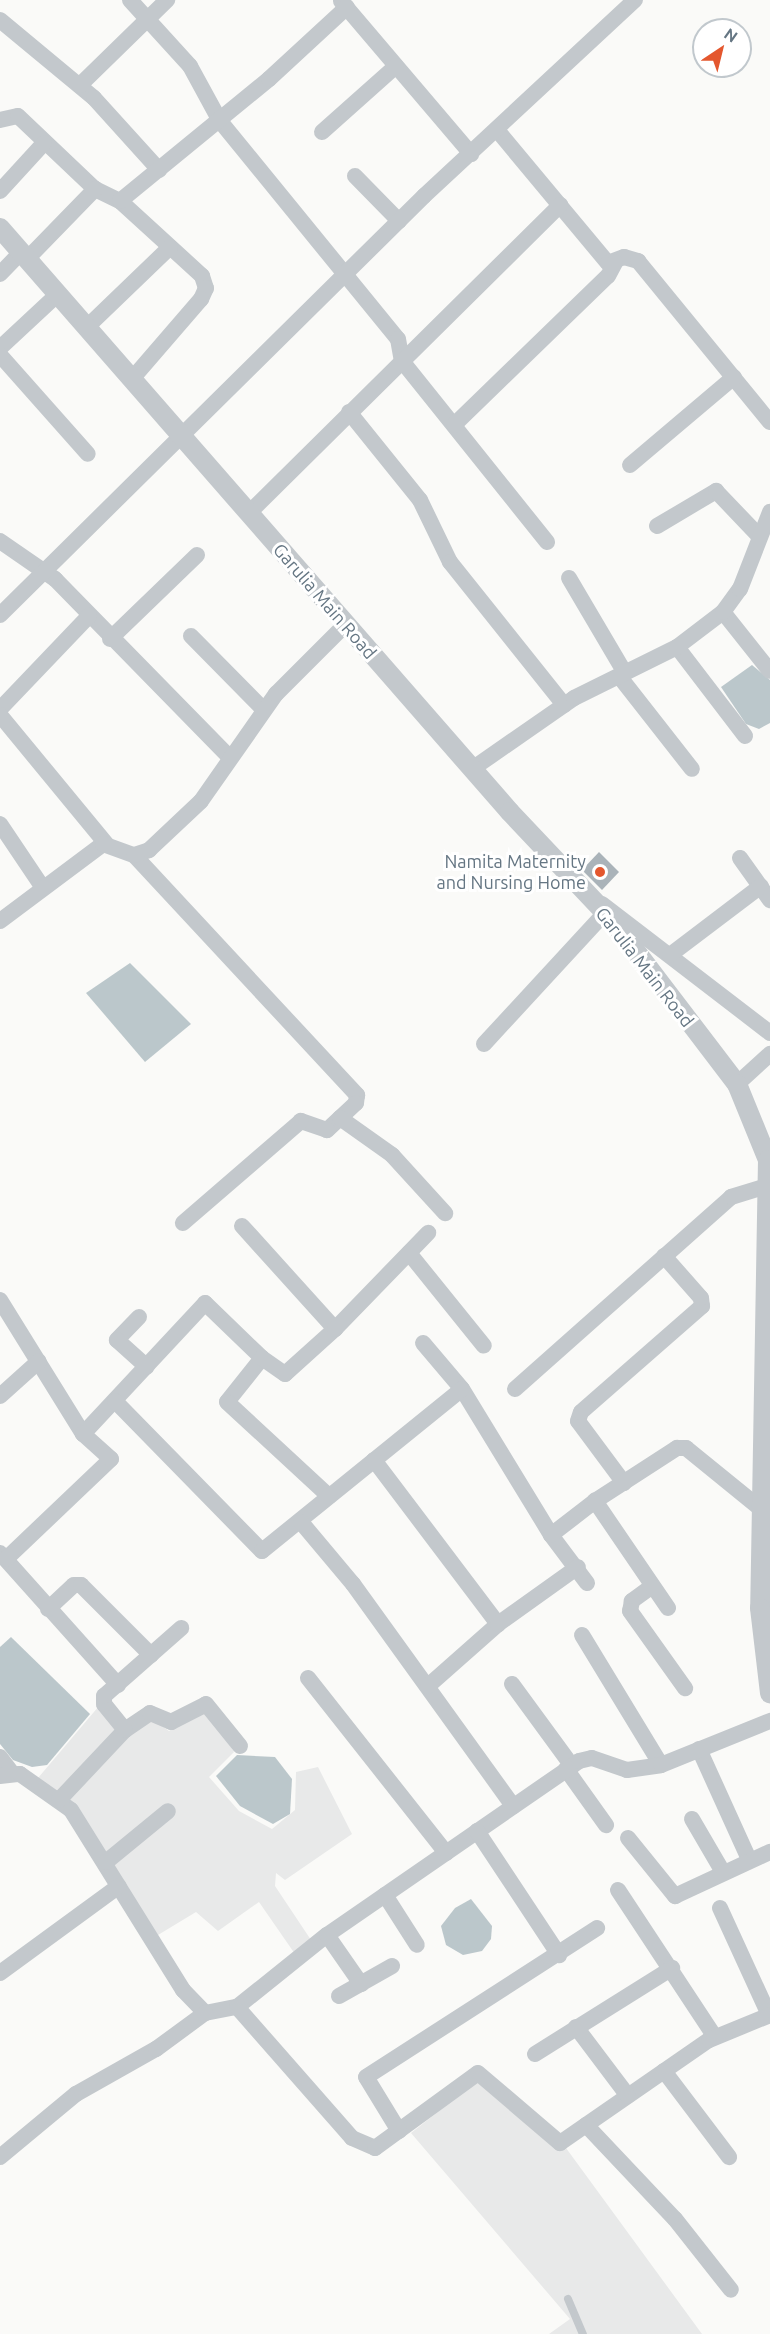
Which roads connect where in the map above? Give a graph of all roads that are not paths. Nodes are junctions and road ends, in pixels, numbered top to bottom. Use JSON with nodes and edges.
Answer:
{"nodes":[{"id":1,"x":130,"y":0,"type":"edge"},
{"id":2,"x":167,"y":0,"type":"edge"},
{"id":3,"x":635,"y":0,"type":"edge"},
{"id":4,"x":344,"y":4,"type":"edge"},
{"id":5,"x":146,"y":18,"type":"junction"},
{"id":6,"x":0,"y":20,"type":"edge"},
{"id":7,"x":396,"y":66,"type":"junction"},
{"id":8,"x":80,"y":85,"type":"junction"},
{"id":9,"x":0,"y":120,"type":"edge"},
{"id":10,"x":220,"y":121,"type":"junction"},
{"id":11,"x":496,"y":130,"type":"junction"},
{"id":12,"x":322,"y":132,"type":"dead end"},
{"id":13,"x":44,"y":143,"type":"junction"},
{"id":14,"x":471,"y":154,"type":"junction"},
{"id":15,"x":159,"y":170,"type":"junction"},
{"id":16,"x":355,"y":176,"type":"dead end"},
{"id":17,"x":95,"y":189,"type":"junction"},
{"id":18,"x":0,"y":191,"type":"edge"},
{"id":19,"x":120,"y":201,"type":"junction"},
{"id":20,"x":560,"y":205,"type":"junction"},
{"id":21,"x":399,"y":221,"type":"junction"},
{"id":22,"x":0,"y":228,"type":"edge"},
{"id":23,"x":170,"y":247,"type":"junction"},
{"id":24,"x":24,"y":255,"type":"junction"},
{"id":25,"x":615,"y":263,"type":"junction"},
{"id":26,"x":346,"y":273,"type":"junction"},
{"id":27,"x":0,"y":274,"type":"edge"},
{"id":28,"x":58,"y":294,"type":"junction"},
{"id":29,"x":87,"y":327,"type":"junction"},
{"id":30,"x":0,"y":348,"type":"edge"},
{"id":31,"x":0,"y":355,"type":"edge"},
{"id":32,"x":402,"y":361,"type":"junction"},
{"id":33,"x":734,"y":377,"type":"junction"},
{"id":34,"x":132,"y":379,"type":"junction"},
{"id":35,"x":350,"y":412,"type":"junction"},
{"id":36,"x":770,"y":422,"type":"edge"},
{"id":37,"x":454,"y":425,"type":"junction"},
{"id":38,"x":181,"y":435,"type":"junction"},
{"id":39,"x":88,"y":454,"type":"dead end"},
{"id":40,"x":630,"y":465,"type":"dead end"},
{"id":41,"x":770,"y":512,"type":"edge"},
{"id":42,"x":249,"y":513,"type":"junction"},
{"id":43,"x":657,"y":526,"type":"dead end"},
{"id":44,"x":758,"y":535,"type":"junction"},
{"id":45,"x":0,"y":541,"type":"edge"},
{"id":46,"x":547,"y":542,"type":"dead end"},
{"id":47,"x":197,"y":555,"type":"dead end"},
{"id":48,"x":44,"y":571,"type":"junction"},
{"id":49,"x":569,"y":578,"type":"dead end"},
{"id":50,"x":723,"y":612,"type":"junction"},
{"id":51,"x":0,"y":615,"type":"edge"},
{"id":52,"x":89,"y":616,"type":"junction"},
{"id":53,"x":346,"y":624,"type":"junction"},
{"id":54,"x":191,"y":636,"type":"dead end"},
{"id":55,"x":110,"y":639,"type":"junction"},
{"id":56,"x":676,"y":647,"type":"junction"},
{"id":57,"x":770,"y":671,"type":"edge"},
{"id":58,"x":622,"y":674,"type":"junction"},
{"id":59,"x":564,"y":705,"type":"junction"},
{"id":60,"x":0,"y":709,"type":"edge"},
{"id":61,"x":264,"y":710,"type":"junction"},
{"id":62,"x":0,"y":716,"type":"edge"},
{"id":63,"x":745,"y":736,"type":"dead end"},
{"id":64,"x":230,"y":758,"type":"junction"},
{"id":65,"x":472,"y":769,"type":"junction"},
{"id":66,"x":692,"y":769,"type":"dead end"},
{"id":67,"x":0,"y":824,"type":"edge"},
{"id":68,"x":107,"y":845,"type":"junction"},
{"id":69,"x":134,"y":855,"type":"junction"},
{"id":70,"x":740,"y":858,"type":"dead end"},
{"id":71,"x":43,"y":888,"type":"junction"},
{"id":72,"x":765,"y":893,"type":"edge"},
{"id":73,"x":599,"y":907,"type":"junction"},
{"id":74,"x":0,"y":921,"type":"edge"},
{"id":75,"x":670,"y":955,"type":"junction"},
{"id":76,"x":770,"y":1033,"type":"edge"},
{"id":77,"x":484,"y":1044,"type":"dead end"},
{"id":78,"x":770,"y":1054,"type":"edge"},
{"id":79,"x":737,"y":1084,"type":"junction"},
{"id":80,"x":340,"y":1118,"type":"junction"},
{"id":81,"x":768,"y":1186,"type":"junction"},
{"id":82,"x":445,"y":1213,"type":"dead end"},
{"id":83,"x":183,"y":1223,"type":"dead end"},
{"id":84,"x":242,"y":1226,"type":"dead end"},
{"id":85,"x":428,"y":1233,"type":"dead end"},
{"id":86,"x":410,"y":1253,"type":"junction"},
{"id":87,"x":664,"y":1256,"type":"junction"},
{"id":88,"x":0,"y":1299,"type":"edge"},
{"id":89,"x":139,"y":1317,"type":"dead end"},
{"id":90,"x":335,"y":1329,"type":"junction"},
{"id":91,"x":423,"y":1343,"type":"dead end"},
{"id":92,"x":484,"y":1346,"type":"dead end"},
{"id":93,"x":262,"y":1358,"type":"junction"},
{"id":94,"x":39,"y":1361,"type":"junction"},
{"id":95,"x":147,"y":1367,"type":"junction"},
{"id":96,"x":462,"y":1389,"type":"junction"},
{"id":97,"x":515,"y":1389,"type":"dead end"},
{"id":98,"x":0,"y":1396,"type":"edge"},
{"id":99,"x":116,"y":1401,"type":"junction"},
{"id":100,"x":83,"y":1434,"type":"junction"},
{"id":101,"x":766,"y":1441,"type":"edge"},
{"id":102,"x":374,"y":1460,"type":"junction"},
{"id":103,"x":624,"y":1483,"type":"junction"},
{"id":104,"x":329,"y":1496,"type":"junction"},
{"id":105,"x":595,"y":1501,"type":"junction"},
{"id":106,"x":761,"y":1509,"type":"junction"},
{"id":107,"x":301,"y":1522,"type":"junction"},
{"id":108,"x":550,"y":1535,"type":"junction"},
{"id":109,"x":765,"y":1539,"type":"edge"},
{"id":110,"x":3,"y":1556,"type":"edge"},
{"id":111,"x":578,"y":1567,"type":"junction"},
{"id":112,"x":587,"y":1583,"type":"dead end"},
{"id":113,"x":651,"y":1587,"type":"junction"},
{"id":114,"x":668,"y":1608,"type":"dead end"},
{"id":115,"x":48,"y":1609,"type":"junction"},
{"id":116,"x":498,"y":1624,"type":"junction"},
{"id":117,"x":181,"y":1628,"type":"dead end"},
{"id":118,"x":582,"y":1635,"type":"dead end"},
{"id":119,"x":151,"y":1655,"type":"junction"},
{"id":120,"x":769,"y":1671,"type":"edge"},
{"id":121,"x":308,"y":1678,"type":"dead end"},
{"id":122,"x":512,"y":1684,"type":"dead end"},
{"id":123,"x":118,"y":1685,"type":"junction"},
{"id":124,"x":428,"y":1686,"type":"junction"},
{"id":125,"x":685,"y":1688,"type":"dead end"},
{"id":126,"x":770,"y":1693,"type":"edge"},
{"id":127,"x":770,"y":1721,"type":"edge"},
{"id":128,"x":125,"y":1731,"type":"junction"},
{"id":129,"x":240,"y":1746,"type":"dead end"},
{"id":130,"x":699,"y":1749,"type":"junction"},
{"id":131,"x":0,"y":1757,"type":"edge"},
{"id":132,"x":661,"y":1765,"type":"junction"},
{"id":133,"x":569,"y":1768,"type":"junction"},
{"id":134,"x":6,"y":1774,"type":"edge"},
{"id":135,"x":59,"y":1800,"type":"junction"},
{"id":136,"x":513,"y":1806,"type":"junction"},
{"id":137,"x":168,"y":1811,"type":"dead end"},
{"id":138,"x":692,"y":1819,"type":"dead end"},
{"id":139,"x":606,"y":1825,"type":"dead end"},
{"id":140,"x":477,"y":1831,"type":"junction"},
{"id":141,"x":627,"y":1838,"type":"dead end"},
{"id":142,"x":770,"y":1852,"type":"edge"},
{"id":143,"x":446,"y":1853,"type":"junction"},
{"id":144,"x":749,"y":1859,"type":"junction"},
{"id":145,"x":106,"y":1862,"type":"junction"},
{"id":146,"x":723,"y":1872,"type":"junction"},
{"id":147,"x":119,"y":1886,"type":"junction"},
{"id":148,"x":618,"y":1890,"type":"dead end"},
{"id":149,"x":385,"y":1895,"type":"junction"},
{"id":150,"x":720,"y":1908,"type":"dead end"},
{"id":151,"x":597,"y":1928,"type":"dead end"},
{"id":152,"x":327,"y":1935,"type":"junction"},
{"id":153,"x":417,"y":1945,"type":"dead end"},
{"id":154,"x":559,"y":1954,"type":"junction"},
{"id":155,"x":392,"y":1966,"type":"dead end"},
{"id":156,"x":672,"y":1968,"type":"junction"},
{"id":157,"x":0,"y":1973,"type":"edge"},
{"id":158,"x":361,"y":1984,"type":"junction"},
{"id":159,"x":339,"y":1996,"type":"dead end"},
{"id":160,"x":237,"y":2007,"type":"junction"},
{"id":161,"x":205,"y":2013,"type":"junction"},
{"id":162,"x":769,"y":2015,"type":"edge"},
{"id":163,"x":576,"y":2027,"type":"junction"},
{"id":164,"x":715,"y":2037,"type":"junction"},
{"id":165,"x":535,"y":2054,"type":"dead end"},
{"id":166,"x":664,"y":2071,"type":"junction"},
{"id":167,"x":628,"y":2096,"type":"junction"},
{"id":168,"x":586,"y":2125,"type":"junction"},
{"id":169,"x":399,"y":2131,"type":"junction"},
{"id":170,"x":0,"y":2157,"type":"edge"},
{"id":171,"x":729,"y":2157,"type":"dead end"},
{"id":172,"x":731,"y":2290,"type":"dead end"},
{"id":173,"x":568,"y":2299,"type":"dead end"},
{"id":174,"x":583,"y":2334,"type":"edge"}],
"edges":[{"from":1,"to":5,"type":"street"},
{"from":2,"to":5,"type":"street"},
{"from":3,"to":11,"type":"street"},
{"from":4,"to":7,"type":"street"},
{"from":4,"to":10,"type":"street"},
{"from":5,"to":8,"type":"street"},
{"from":5,"to":10,"type":"street"},
{"from":6,"to":8,"type":"street"},
{"from":7,"to":12,"type":"street"},
{"from":7,"to":14,"type":"street"},
{"from":8,"to":15,"type":"street"},
{"from":9,"to":13,"type":"street"},
{"from":10,"to":15,"type":"street"},
{"from":10,"to":26,"type":"street"},
{"from":11,"to":14,"type":"street"},
{"from":11,"to":20,"type":"street"},
{"from":13,"to":17,"type":"street"},
{"from":13,"to":18,"type":"street"},
{"from":14,"to":21,"type":"street"},
{"from":15,"to":19,"type":"street"},
{"from":16,"to":21,"type":"street"},
{"from":17,"to":19,"type":"street"},
{"from":17,"to":24,"type":"street"},
{"from":19,"to":23,"type":"street"},
{"from":20,"to":25,"type":"street"},
{"from":20,"to":32,"type":"street"},
{"from":21,"to":26,"type":"street"},
{"from":22,"to":24,"type":"street","name":"Garulia Main Road"},
{"from":23,"to":29,"type":"street"},
{"from":23,"to":34,"type":"street"},
{"from":24,"to":27,"type":"street"},
{"from":24,"to":28,"type":"street","name":"Garulia Main Road"},
{"from":25,"to":33,"type":"street"},
{"from":25,"to":37,"type":"street"},
{"from":26,"to":32,"type":"street"},
{"from":26,"to":38,"type":"street"},
{"from":28,"to":29,"type":"street","name":"Garulia Main Road"},
{"from":28,"to":30,"type":"street"},
{"from":29,"to":34,"type":"street","name":"Garulia Main Road"},
{"from":31,"to":39,"type":"street"},
{"from":32,"to":35,"type":"street"},
{"from":32,"to":37,"type":"street"},
{"from":33,"to":36,"type":"street"},
{"from":33,"to":40,"type":"street"},
{"from":34,"to":38,"type":"street","name":"Garulia Main Road"},
{"from":35,"to":42,"type":"street"},
{"from":35,"to":59,"type":"street"},
{"from":37,"to":46,"type":"street"},
{"from":38,"to":42,"type":"street","name":"Garulia Main Road"},
{"from":38,"to":48,"type":"street"},
{"from":41,"to":44,"type":"street"},
{"from":42,"to":53,"type":"street","name":"Garulia Main Road"},
{"from":43,"to":44,"type":"street"},
{"from":44,"to":50,"type":"street"},
{"from":45,"to":48,"type":"street"},
{"from":47,"to":55,"type":"street"},
{"from":48,"to":51,"type":"street"},
{"from":48,"to":52,"type":"street"},
{"from":49,"to":58,"type":"street"},
{"from":50,"to":56,"type":"street"},
{"from":50,"to":57,"type":"street"},
{"from":52,"to":55,"type":"street"},
{"from":52,"to":60,"type":"street"},
{"from":53,"to":61,"type":"street"},
{"from":53,"to":65,"type":"street","name":"Garulia Main Road"},
{"from":54,"to":61,"type":"street"},
{"from":55,"to":64,"type":"street"},
{"from":56,"to":58,"type":"street"},
{"from":56,"to":63,"type":"street"},
{"from":58,"to":59,"type":"street"},
{"from":58,"to":66,"type":"street"},
{"from":59,"to":65,"type":"street"},
{"from":61,"to":64,"type":"street"},
{"from":62,"to":68,"type":"street"},
{"from":64,"to":69,"type":"street"},
{"from":65,"to":73,"type":"street","name":"Garulia Main Road"},
{"from":67,"to":71,"type":"street"},
{"from":68,"to":69,"type":"street"},
{"from":68,"to":71,"type":"street"},
{"from":69,"to":80,"type":"street"},
{"from":70,"to":72,"type":"street"},
{"from":71,"to":74,"type":"street"},
{"from":72,"to":75,"type":"street"},
{"from":73,"to":75,"type":"street"},
{"from":73,"to":77,"type":"street"},
{"from":73,"to":79,"type":"street","name":"Garulia Main Road"},
{"from":75,"to":76,"type":"street"},
{"from":78,"to":79,"type":"street"},
{"from":79,"to":81,"type":"street","name":"Garulia Main Road"},
{"from":80,"to":82,"type":"street"},
{"from":80,"to":83,"type":"street"},
{"from":81,"to":87,"type":"street"},
{"from":81,"to":101,"type":"street","name":"Garulia Main Road"},
{"from":84,"to":90,"type":"street"},
{"from":85,"to":86,"type":"street"},
{"from":86,"to":90,"type":"street"},
{"from":86,"to":92,"type":"street"},
{"from":87,"to":97,"type":"street"},
{"from":87,"to":103,"type":"street"},
{"from":88,"to":94,"type":"street"},
{"from":89,"to":95,"type":"street"},
{"from":90,"to":93,"type":"street"},
{"from":91,"to":96,"type":"street"},
{"from":93,"to":95,"type":"street"},
{"from":93,"to":104,"type":"street"},
{"from":94,"to":98,"type":"street"},
{"from":94,"to":100,"type":"street"},
{"from":95,"to":99,"type":"street"},
{"from":96,"to":102,"type":"street"},
{"from":96,"to":108,"type":"street"},
{"from":99,"to":100,"type":"street"},
{"from":99,"to":107,"type":"street"},
{"from":100,"to":110,"type":"street"},
{"from":101,"to":106,"type":"street","name":"Garulia Main Road"},
{"from":102,"to":104,"type":"street"},
{"from":102,"to":116,"type":"street"},
{"from":103,"to":105,"type":"street"},
{"from":103,"to":106,"type":"street"},
{"from":104,"to":107,"type":"street"},
{"from":105,"to":108,"type":"street"},
{"from":105,"to":113,"type":"street"},
{"from":106,"to":109,"type":"street","name":"Garulia Main Road"},
{"from":107,"to":124,"type":"street"},
{"from":108,"to":111,"type":"street"},
{"from":109,"to":120,"type":"street","name":"Garulia Main Road"},
{"from":110,"to":115,"type":"street"},
{"from":111,"to":112,"type":"street"},
{"from":111,"to":116,"type":"street"},
{"from":113,"to":114,"type":"street"},
{"from":113,"to":125,"type":"street"},
{"from":115,"to":119,"type":"street"},
{"from":115,"to":123,"type":"street"},
{"from":116,"to":124,"type":"street"},
{"from":117,"to":119,"type":"street"},
{"from":118,"to":132,"type":"street"},
{"from":119,"to":123,"type":"street"},
{"from":120,"to":126,"type":"street","name":"Garulia Main Road"},
{"from":121,"to":143,"type":"street"},
{"from":122,"to":133,"type":"street"},
{"from":123,"to":128,"type":"street"},
{"from":124,"to":136,"type":"street"},
{"from":127,"to":130,"type":"street"},
{"from":128,"to":129,"type":"street"},
{"from":128,"to":135,"type":"street"},
{"from":130,"to":132,"type":"street"},
{"from":130,"to":144,"type":"street"},
{"from":131,"to":134,"type":"street"},
{"from":132,"to":133,"type":"street"},
{"from":133,"to":136,"type":"street"},
{"from":133,"to":139,"type":"street"},
{"from":134,"to":135,"type":"street"},
{"from":135,"to":145,"type":"street"},
{"from":136,"to":140,"type":"street"},
{"from":137,"to":145,"type":"street"},
{"from":138,"to":146,"type":"street"},
{"from":140,"to":143,"type":"street"},
{"from":140,"to":154,"type":"street"},
{"from":141,"to":146,"type":"street"},
{"from":142,"to":144,"type":"street"},
{"from":143,"to":149,"type":"street"},
{"from":144,"to":146,"type":"street"},
{"from":145,"to":147,"type":"street"},
{"from":147,"to":157,"type":"street"},
{"from":147,"to":161,"type":"street"},
{"from":148,"to":156,"type":"street"},
{"from":149,"to":152,"type":"street"},
{"from":149,"to":153,"type":"street"},
{"from":150,"to":162,"type":"street"},
{"from":151,"to":154,"type":"street"},
{"from":152,"to":158,"type":"street"},
{"from":152,"to":160,"type":"street"},
{"from":154,"to":169,"type":"street"},
{"from":155,"to":158,"type":"street"},
{"from":156,"to":163,"type":"street"},
{"from":156,"to":164,"type":"street"},
{"from":158,"to":159,"type":"street"},
{"from":160,"to":161,"type":"street"},
{"from":160,"to":169,"type":"street"},
{"from":161,"to":170,"type":"street"},
{"from":162,"to":164,"type":"street"},
{"from":163,"to":165,"type":"street"},
{"from":163,"to":167,"type":"street"},
{"from":164,"to":166,"type":"street"},
{"from":166,"to":167,"type":"street"},
{"from":166,"to":171,"type":"street"},
{"from":167,"to":168,"type":"street"},
{"from":168,"to":169,"type":"street"},
{"from":168,"to":172,"type":"street"},
{"from":173,"to":174,"type":"lane"}]}
